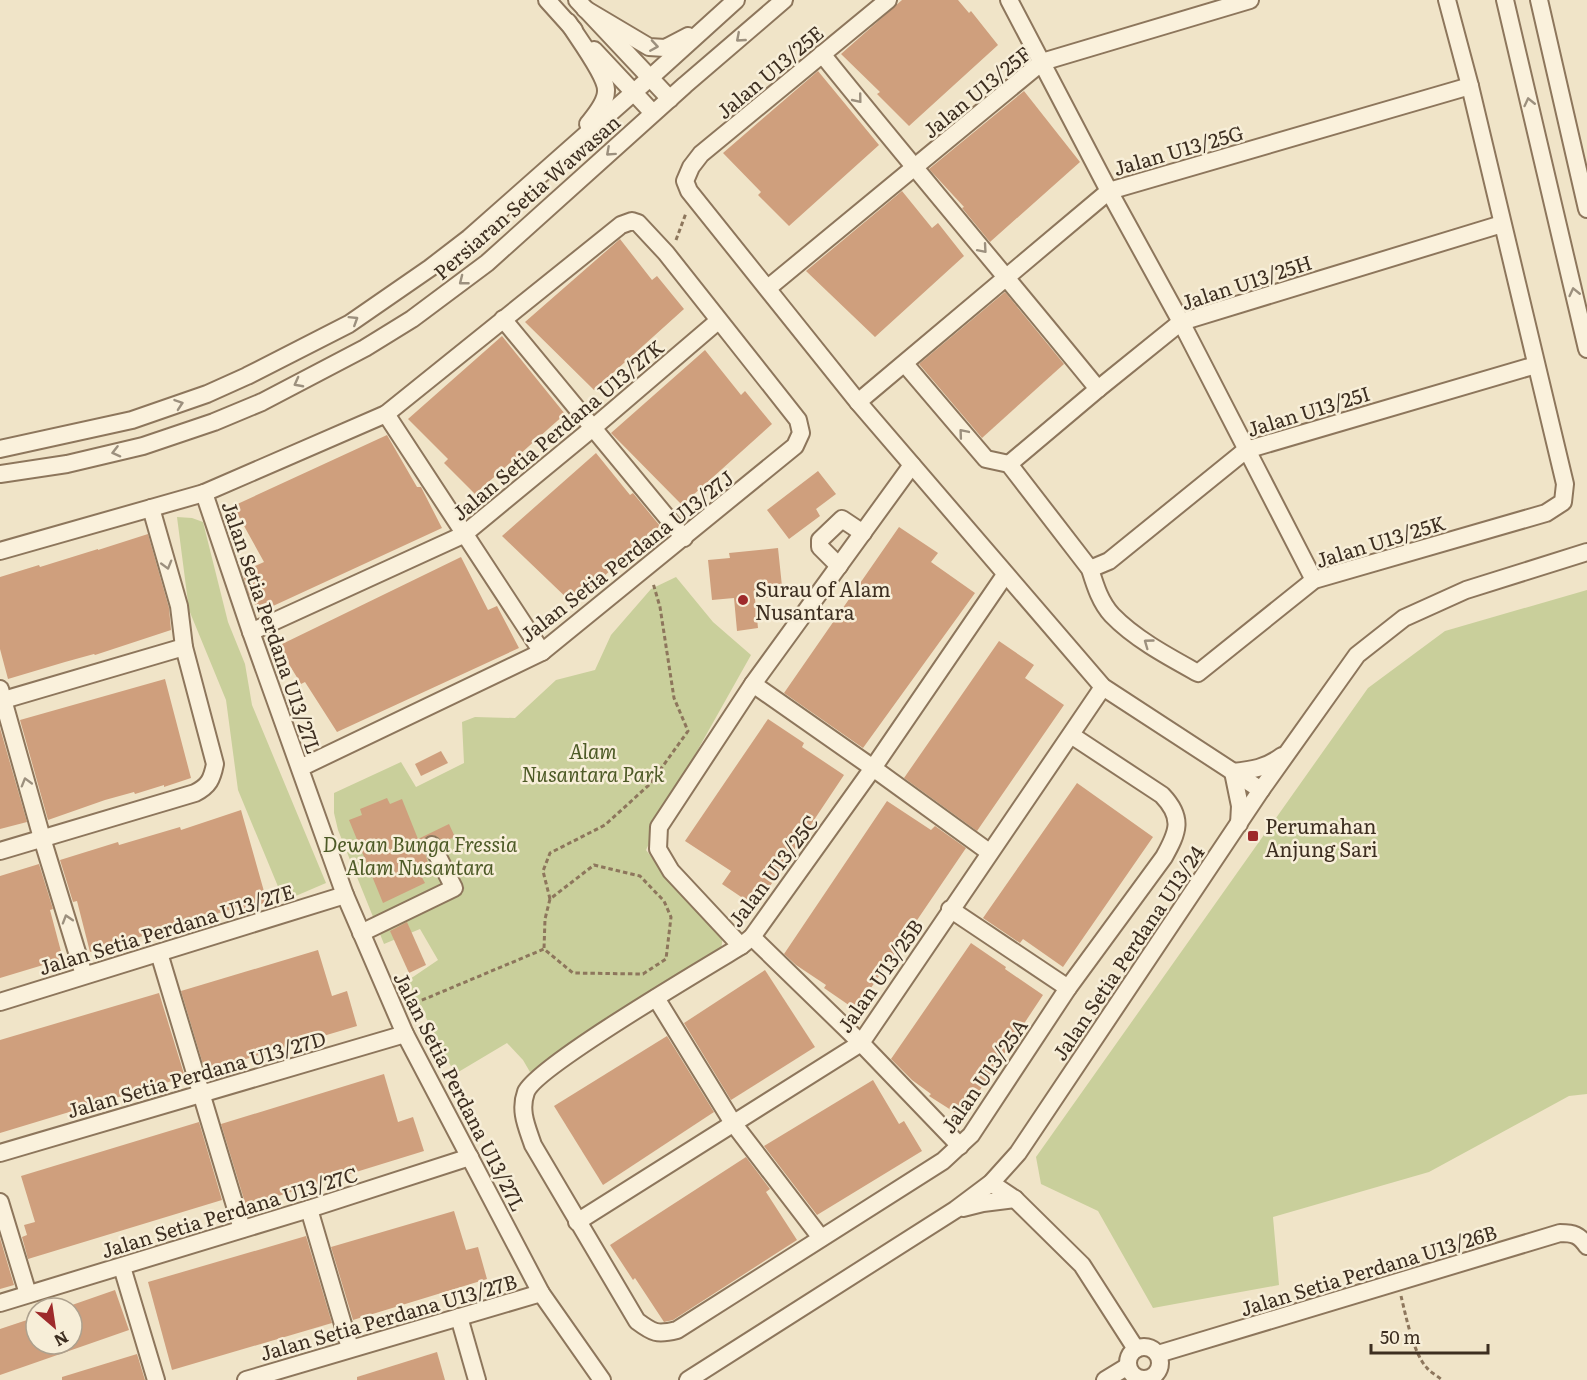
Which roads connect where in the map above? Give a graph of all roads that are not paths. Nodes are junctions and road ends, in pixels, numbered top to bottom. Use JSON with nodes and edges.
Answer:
{"nodes":[{"id":1,"x":547,"y":0,"type":"edge"},
{"id":2,"x":736,"y":0,"type":"edge"},
{"id":3,"x":784,"y":0,"type":"edge"},
{"id":4,"x":888,"y":0,"type":"edge"},
{"id":5,"x":1009,"y":0,"type":"edge"},
{"id":6,"x":1250,"y":0,"type":"edge"},
{"id":7,"x":1447,"y":0,"type":"edge"},
{"id":8,"x":1505,"y":0,"type":"edge"},
{"id":9,"x":1539,"y":0,"type":"edge"},
{"id":10,"x":581,"y":4,"type":"edge"},
{"id":11,"x":568,"y":22,"type":"junction"},
{"id":12,"x":706,"y":26,"type":"junction"},
{"id":13,"x":822,"y":54,"type":"junction"},
{"id":14,"x":1042,"y":63,"type":"junction"},
{"id":15,"x":651,"y":77,"type":"junction"},
{"id":16,"x":1470,"y":86,"type":"junction"},
{"id":17,"x":635,"y":92,"type":"junction"},
{"id":18,"x":670,"y":99,"type":"junction"},
{"id":19,"x":653,"y":113,"type":"junction"},
{"id":20,"x":554,"y":162,"type":"junction"},
{"id":21,"x":914,"y":168,"type":"junction"},
{"id":22,"x":1109,"y":191,"type":"junction"},
{"id":23,"x":1587,"y":209,"type":"edge"},
{"id":24,"x":1502,"y":224,"type":"junction"},
{"id":25,"x":1006,"y":276,"type":"junction"},
{"id":26,"x":768,"y":288,"type":"junction"},
{"id":27,"x":503,"y":319,"type":"junction"},
{"id":28,"x":718,"y":321,"type":"junction"},
{"id":29,"x":1181,"y":322,"type":"junction"},
{"id":30,"x":1587,"y":349,"type":"edge"},
{"id":31,"x":905,"y":364,"type":"junction"},
{"id":32,"x":1536,"y":365,"type":"junction"},
{"id":33,"x":1098,"y":389,"type":"junction"},
{"id":34,"x":858,"y":402,"type":"junction"},
{"id":35,"x":386,"y":414,"type":"junction"},
{"id":36,"x":594,"y":427,"type":"junction"},
{"id":37,"x":801,"y":433,"type":"joint"},
{"id":38,"x":0,"y":449,"type":"edge"},
{"id":39,"x":1246,"y":450,"type":"junction"},
{"id":40,"x":912,"y":465,"type":"junction"},
{"id":41,"x":1009,"y":465,"type":"junction"},
{"id":42,"x":0,"y":474,"type":"edge"},
{"id":43,"x":204,"y":493,"type":"junction"},
{"id":44,"x":151,"y":508,"type":"junction"},
{"id":45,"x":863,"y":533,"type":"junction"},
{"id":46,"x":463,"y":535,"type":"junction"},
{"id":47,"x":684,"y":538,"type":"junction"},
{"id":48,"x":0,"y":551,"type":"edge"},
{"id":49,"x":1587,"y":552,"type":"edge"},
{"id":50,"x":839,"y":566,"type":"junction"},
{"id":51,"x":1090,"y":569,"type":"junction"},
{"id":52,"x":1005,"y":575,"type":"junction"},
{"id":53,"x":1314,"y":580,"type":"junction"},
{"id":54,"x":251,"y":632,"type":"junction"},
{"id":55,"x":184,"y":647,"type":"junction"},
{"id":56,"x":542,"y":652,"type":"junction"},
{"id":57,"x":753,"y":684,"type":"junction"},
{"id":58,"x":1102,"y":687,"type":"junction"},
{"id":59,"x":1,"y":697,"type":"edge"},
{"id":60,"x":1071,"y":735,"type":"junction"},
{"id":61,"x":1288,"y":752,"type":"junction"},
{"id":62,"x":300,"y":768,"type":"junction"},
{"id":63,"x":873,"y":768,"type":"junction"},
{"id":64,"x":1233,"y":772,"type":"junction"},
{"id":65,"x":1261,"y":790,"type":"junction"},
{"id":66,"x":1239,"y":824,"type":"junction"},
{"id":67,"x":42,"y":838,"type":"junction"},
{"id":68,"x":432,"y":845,"type":"dead end"},
{"id":69,"x":0,"y":851,"type":"edge"},
{"id":70,"x":989,"y":852,"type":"junction"},
{"id":71,"x":345,"y":895,"type":"junction"},
{"id":72,"x":950,"y":909,"type":"junction"},
{"id":73,"x":362,"y":933,"type":"junction"},
{"id":74,"x":747,"y":941,"type":"junction"},
{"id":75,"x":159,"y":953,"type":"junction"},
{"id":76,"x":84,"y":975,"type":"junction"},
{"id":77,"x":1068,"y":988,"type":"junction"},
{"id":78,"x":656,"y":998,"type":"junction"},
{"id":79,"x":0,"y":1002,"type":"edge"},
{"id":80,"x":405,"y":1034,"type":"junction"},
{"id":81,"x":861,"y":1043,"type":"junction"},
{"id":82,"x":200,"y":1094,"type":"junction"},
{"id":83,"x":733,"y":1123,"type":"junction"},
{"id":84,"x":960,"y":1146,"type":"junction"},
{"id":85,"x":0,"y":1153,"type":"edge"},
{"id":86,"x":1018,"y":1153,"type":"junction"},
{"id":87,"x":470,"y":1157,"type":"junction"},
{"id":88,"x":991,"y":1184,"type":"junction"},
{"id":89,"x":1015,"y":1199,"type":"junction"},
{"id":90,"x":0,"y":1202,"type":"edge"},
{"id":91,"x":309,"y":1209,"type":"junction"},
{"id":92,"x":956,"y":1209,"type":"junction"},
{"id":93,"x":577,"y":1222,"type":"junction"},
{"id":94,"x":242,"y":1228,"type":"junction"},
{"id":95,"x":821,"y":1238,"type":"junction"},
{"id":96,"x":1587,"y":1246,"type":"edge"},
{"id":97,"x":122,"y":1267,"type":"junction"},
{"id":98,"x":541,"y":1293,"type":"junction"},
{"id":99,"x":28,"y":1294,"type":"junction"},
{"id":100,"x":0,"y":1303,"type":"edge"},
{"id":101,"x":459,"y":1317,"type":"junction"},
{"id":102,"x":351,"y":1348,"type":"junction"},
{"id":103,"x":1136,"y":1349,"type":"junction"},
{"id":104,"x":1158,"y":1354,"type":"junction"},
{"id":105,"x":1128,"y":1366,"type":"junction"},
{"id":106,"x":1154,"y":1378,"type":"edge"},
{"id":107,"x":156,"y":1380,"type":"edge"},
{"id":108,"x":246,"y":1380,"type":"edge"},
{"id":109,"x":477,"y":1380,"type":"edge"},
{"id":110,"x":602,"y":1380,"type":"edge"},
{"id":111,"x":688,"y":1380,"type":"edge"},
{"id":112,"x":1105,"y":1380,"type":"edge"}],
"edges":[{"from":1,"to":11,"type":"street"},
{"from":2,"to":12,"type":"street","name":"Persiaran Setia Wawasan"},
{"from":3,"to":18,"type":"street","name":"Persiaran Setia Wawasan","one_way":true},
{"from":4,"to":13,"type":"street","name":"Jalan U13/25E"},
{"from":5,"to":14,"type":"street"},
{"from":6,"to":14,"type":"street","name":"Jalan U13/25F"},
{"from":7,"to":16,"type":"street"},
{"from":30,"to":8,"type":"street","one_way":true},
{"from":9,"to":23,"type":"street"},
{"from":10,"to":12,"type":"street","one_way":true},
{"from":10,"to":15,"type":"street"},
{"from":11,"to":17,"type":"street"},
{"from":11,"to":20,"type":"street"},
{"from":12,"to":15,"type":"street","name":"Persiaran Setia Wawasan"},
{"from":13,"to":21,"type":"street","one_way":true},
{"from":13,"to":26,"type":"street","name":"Jalan U13/25E"},
{"from":14,"to":21,"type":"street","name":"Jalan U13/25F"},
{"from":14,"to":22,"type":"street"},
{"from":15,"to":17,"type":"street","name":"Persiaran Setia Wawasan"},
{"from":15,"to":18,"type":"street"},
{"from":16,"to":22,"type":"street","name":"Jalan U13/25G"},
{"from":16,"to":24,"type":"street"},
{"from":17,"to":19,"type":"street"},
{"from":17,"to":20,"type":"street","name":"Persiaran Setia Wawasan"},
{"from":18,"to":19,"type":"street","name":"Persiaran Setia Wawasan"},
{"from":19,"to":42,"type":"street","name":"Persiaran Setia Wawasan","one_way":true},
{"from":38,"to":20,"type":"street","name":"Persiaran Setia Wawasan","one_way":true},
{"from":21,"to":25,"type":"street","one_way":true},
{"from":21,"to":26,"type":"street","name":"Jalan U13/25F"},
{"from":22,"to":25,"type":"street","name":"Jalan U13/25G"},
{"from":22,"to":29,"type":"street"},
{"from":24,"to":29,"type":"street","name":"Jalan U13/25H"},
{"from":24,"to":32,"type":"street"},
{"from":25,"to":31,"type":"street","name":"Jalan U13/25G"},
{"from":25,"to":33,"type":"street"},
{"from":26,"to":34,"type":"street"},
{"from":27,"to":28,"type":"street","name":"Jalan Setia Perdana U13/27L"},
{"from":27,"to":35,"type":"street","name":"Jalan Setia Perdana U13/27L"},
{"from":27,"to":36,"type":"street"},
{"from":28,"to":36,"type":"street","name":"Jalan Setia Perdana U13/27K"},
{"from":28,"to":37,"type":"street","name":"Jalan Setia Perdana U13/27L"},
{"from":29,"to":33,"type":"street","name":"Jalan U13/25H"},
{"from":29,"to":39,"type":"street"},
{"from":31,"to":34,"type":"street","name":"Jalan U13/25G"},
{"from":41,"to":31,"type":"street","one_way":true},
{"from":32,"to":39,"type":"street","name":"Jalan U13/25I"},
{"from":32,"to":53,"type":"street","name":"Jalan U13/25K"},
{"from":33,"to":41,"type":"street","name":"Jalan U13/25H"},
{"from":34,"to":40,"type":"street"},
{"from":35,"to":43,"type":"street","name":"Jalan Setia Perdana U13/27L"},
{"from":35,"to":46,"type":"street"},
{"from":36,"to":46,"type":"street","name":"Jalan Setia Perdana U13/27K"},
{"from":36,"to":47,"type":"street"},
{"from":37,"to":47,"type":"street","name":"Jalan Setia Perdana U13/27J"},
{"from":39,"to":51,"type":"street","name":"Jalan U13/25I"},
{"from":39,"to":53,"type":"street"},
{"from":40,"to":45,"type":"street"},
{"from":40,"to":52,"type":"street"},
{"from":41,"to":51,"type":"street"},
{"from":43,"to":44,"type":"street"},
{"from":43,"to":54,"type":"street","name":"Jalan Setia Perdana U13/27L"},
{"from":44,"to":48,"type":"street"},
{"from":44,"to":55,"type":"street","one_way":true},
{"from":45,"to":50,"type":"street"},
{"from":45,"to":50,"type":"street"},
{"from":46,"to":54,"type":"street","name":"Jalan Setia Perdana U13/27K"},
{"from":46,"to":56,"type":"street"},
{"from":47,"to":56,"type":"street","name":"Jalan Setia Perdana U13/27J"},
{"from":49,"to":61,"type":"street","name":"Jalan Setia Perdana U13/24"},
{"from":50,"to":57,"type":"street"},
{"from":53,"to":51,"type":"street","name":"Jalan U13/25K","one_way":true},
{"from":52,"to":58,"type":"street"},
{"from":52,"to":63,"type":"street","name":"Jalan U13/25C"},
{"from":54,"to":62,"type":"street","name":"Jalan Setia Perdana U13/27L"},
{"from":55,"to":59,"type":"street"},
{"from":55,"to":67,"type":"street"},
{"from":56,"to":62,"type":"street","name":"Jalan Setia Perdana U13/27J"},
{"from":57,"to":63,"type":"street"},
{"from":57,"to":74,"type":"street"},
{"from":58,"to":60,"type":"street","name":"Jalan U13/25B"},
{"from":58,"to":64,"type":"street"},
{"from":67,"to":59,"type":"street","one_way":true},
{"from":60,"to":70,"type":"street","name":"Jalan U13/25B"},
{"from":60,"to":77,"type":"street","name":"Jalan U13/25A"},
{"from":61,"to":64,"type":"street"},
{"from":61,"to":65,"type":"street","name":"Jalan Setia Perdana U13/24"},
{"from":62,"to":71,"type":"street","name":"Jalan Setia Perdana U13/27L"},
{"from":63,"to":70,"type":"street"},
{"from":63,"to":74,"type":"street","name":"Jalan U13/25C"},
{"from":64,"to":65,"type":"street"},
{"from":64,"to":66,"type":"street"},
{"from":65,"to":66,"type":"street","name":"Jalan Setia Perdana U13/24"},
{"from":66,"to":86,"type":"street","name":"Jalan Setia Perdana U13/24"},
{"from":67,"to":69,"type":"street"},
{"from":76,"to":67,"type":"street","one_way":true},
{"from":68,"to":73,"type":"street"},
{"from":70,"to":72,"type":"street","name":"Jalan U13/25B"},
{"from":71,"to":73,"type":"street","name":"Jalan Setia Perdana U13/27L"},
{"from":71,"to":75,"type":"street","name":"Jalan Setia Perdana U13/27E"},
{"from":72,"to":77,"type":"street"},
{"from":72,"to":81,"type":"street","name":"Jalan U13/25B"},
{"from":73,"to":80,"type":"street","name":"Jalan Setia Perdana U13/27L"},
{"from":74,"to":78,"type":"street","name":"Jalan U13/25C"},
{"from":74,"to":81,"type":"street"},
{"from":75,"to":76,"type":"street","name":"Jalan Setia Perdana U13/27E"},
{"from":75,"to":82,"type":"street"},
{"from":76,"to":79,"type":"street","name":"Jalan Setia Perdana U13/27E"},
{"from":77,"to":84,"type":"street","name":"Jalan U13/25A"},
{"from":78,"to":83,"type":"street"},
{"from":78,"to":93,"type":"street","name":"Jalan U13/25C"},
{"from":80,"to":82,"type":"street","name":"Jalan Setia Perdana U13/27D"},
{"from":80,"to":87,"type":"street","name":"Jalan Setia Perdana U13/27L"},
{"from":81,"to":83,"type":"street","name":"Jalan U13/25B"},
{"from":81,"to":84,"type":"street"},
{"from":82,"to":85,"type":"street","name":"Jalan Setia Perdana U13/27D"},
{"from":82,"to":94,"type":"street"},
{"from":83,"to":93,"type":"street","name":"Jalan U13/25B"},
{"from":83,"to":95,"type":"street"},
{"from":84,"to":95,"type":"street","name":"Jalan U13/25A"},
{"from":86,"to":88,"type":"street","name":"Jalan Setia Perdana U13/24"},
{"from":86,"to":89,"type":"street"},
{"from":87,"to":91,"type":"street","name":"Jalan Setia Perdana U13/27C"},
{"from":87,"to":98,"type":"street","name":"Jalan Setia Perdana U13/27L"},
{"from":88,"to":89,"type":"street"},
{"from":88,"to":92,"type":"street","name":"Jalan Setia Perdana U13/24"},
{"from":89,"to":92,"type":"street"},
{"from":89,"to":103,"type":"street"},
{"from":90,"to":99,"type":"street"},
{"from":91,"to":94,"type":"street","name":"Jalan Setia Perdana U13/27C"},
{"from":91,"to":102,"type":"street"},
{"from":92,"to":111,"type":"street","name":"Jalan Setia Perdana U13/24"},
{"from":93,"to":95,"type":"street","name":"Jalan U13/25A"},
{"from":94,"to":97,"type":"street","name":"Jalan Setia Perdana U13/27C"},
{"from":96,"to":104,"type":"street","name":"Jalan Setia Perdana U13/26B"},
{"from":97,"to":99,"type":"street","name":"Jalan Setia Perdana U13/27C"},
{"from":97,"to":107,"type":"street"},
{"from":98,"to":101,"type":"street","name":"Jalan Setia Perdana U13/27B"},
{"from":98,"to":110,"type":"street","name":"Jalan Setia Perdana U13/27L"},
{"from":99,"to":100,"type":"street","name":"Jalan Setia Perdana U13/27C"},
{"from":101,"to":102,"type":"street","name":"Jalan Setia Perdana U13/27B"},
{"from":101,"to":109,"type":"street"},
{"from":102,"to":108,"type":"street","name":"Jalan Setia Perdana U13/27B"},
{"from":103,"to":104,"type":"street"},
{"from":103,"to":105,"type":"street"},
{"from":104,"to":106,"type":"street"},
{"from":105,"to":106,"type":"street"},
{"from":105,"to":112,"type":"street"}]}
